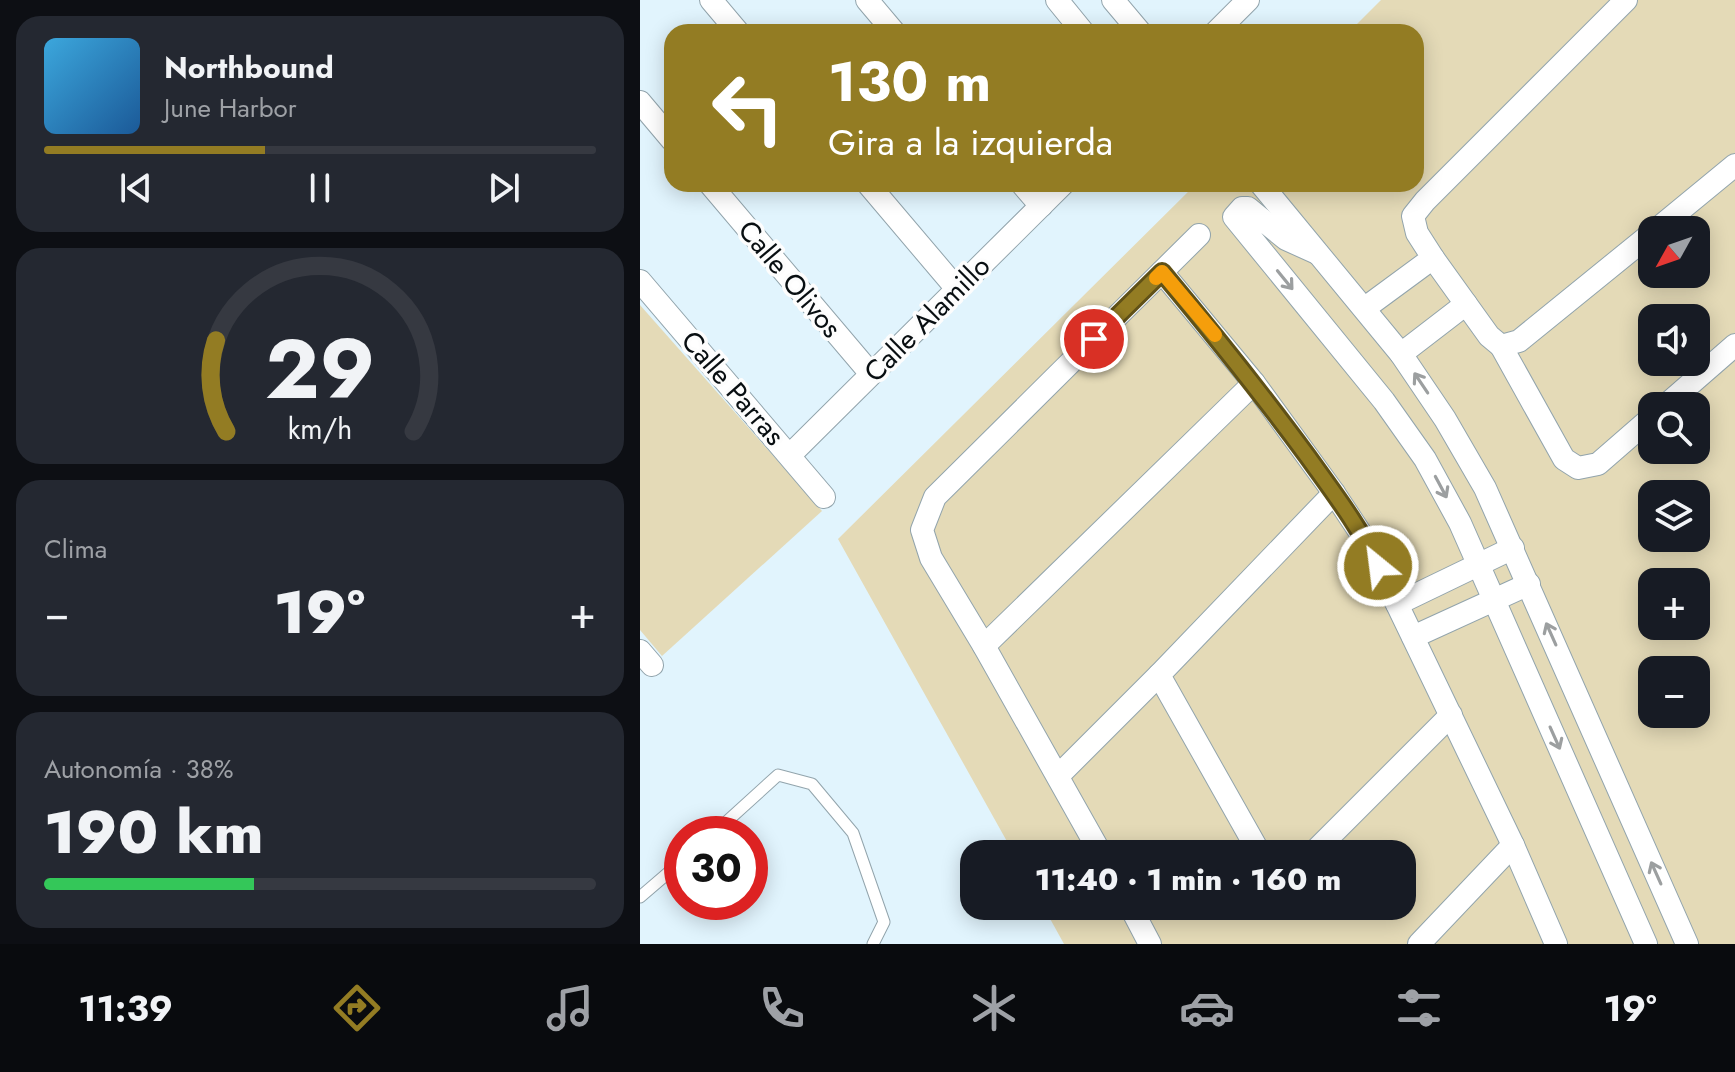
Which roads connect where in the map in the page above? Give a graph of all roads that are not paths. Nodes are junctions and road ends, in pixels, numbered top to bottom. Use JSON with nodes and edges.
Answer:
{"nodes":[{"id":1,"x":711,"y":0,"type":"edge"},
{"id":2,"x":867,"y":0,"type":"edge"},
{"id":3,"x":1057,"y":0,"type":"edge"},
{"id":4,"x":1113,"y":0,"type":"edge"},
{"id":5,"x":1248,"y":0,"type":"edge"},
{"id":6,"x":1626,"y":0,"type":"edge"},
{"id":7,"x":731,"y":24,"type":"edge"},
{"id":8,"x":887,"y":24,"type":"edge"},
{"id":9,"x":1076,"y":24,"type":"edge"},
{"id":10,"x":1133,"y":24,"type":"edge"},
{"id":11,"x":1224,"y":24,"type":"edge"},
{"id":12,"x":640,"y":102,"type":"edge"},
{"id":13,"x":664,"y":130,"type":"edge"},
{"id":14,"x":1735,"y":165,"type":"edge"},
{"id":15,"x":717,"y":192,"type":"edge"},
{"id":16,"x":875,"y":192,"type":"edge"},
{"id":17,"x":1029,"y":192,"type":"edge"},
{"id":18,"x":1055,"y":192,"type":"edge"},
{"id":19,"x":1267,"y":192,"type":"edge"},
{"id":20,"x":1041,"y":206,"type":"junction"},
{"id":21,"x":1673,"y":216,"type":"edge"},
{"id":22,"x":1199,"y":235,"type":"dead end"},
{"id":23,"x":1638,"y":245,"type":"edge"},
{"id":24,"x":1317,"y":253,"type":"junction"},
{"id":25,"x":1433,"y":258,"type":"junction"},
{"id":26,"x":1162,"y":272,"type":"junction"},
{"id":27,"x":640,"y":281,"type":"edge"},
{"id":28,"x":957,"y":289,"type":"junction"},
{"id":29,"x":1466,"y":304,"type":"junction"},
{"id":30,"x":1365,"y":308,"type":"junction"},
{"id":31,"x":1735,"y":345,"type":"edge"},
{"id":32,"x":1501,"y":346,"type":"junction"},
{"id":33,"x":1401,"y":354,"type":"junction"},
{"id":34,"x":871,"y":374,"type":"junction"},
{"id":35,"x":1254,"y":383,"type":"junction"},
{"id":36,"x":1681,"y":392,"type":"edge"},
{"id":37,"x":1638,"y":429,"type":"edge"},
{"id":38,"x":790,"y":455,"type":"junction"},
{"id":39,"x":1334,"y":493,"type":"junction"},
{"id":40,"x":824,"y":497,"type":"dead end"},
{"id":41,"x":1513,"y":548,"type":"junction"},
{"id":42,"x":1478,"y":564,"type":"junction"},
{"id":43,"x":1529,"y":584,"type":"junction"},
{"id":44,"x":1494,"y":599,"type":"junction"},
{"id":45,"x":1397,"y":604,"type":"junction"},
{"id":46,"x":1413,"y":637,"type":"junction"},
{"id":47,"x":984,"y":646,"type":"junction"},
{"id":48,"x":1159,"y":675,"type":"junction"},
{"id":49,"x":1451,"y":715,"type":"junction"},
{"id":50,"x":1058,"y":776,"type":"junction"},
{"id":51,"x":733,"y":816,"type":"edge"},
{"id":52,"x":1093,"y":840,"type":"edge"},
{"id":53,"x":1252,"y":840,"type":"edge"},
{"id":54,"x":1326,"y":840,"type":"edge"},
{"id":55,"x":1513,"y":845,"type":"junction"},
{"id":56,"x":664,"y":876,"type":"edge"},
{"id":57,"x":640,"y":897,"type":"edge"},
{"id":58,"x":1137,"y":920,"type":"edge"},
{"id":59,"x":873,"y":944,"type":"edge"},
{"id":60,"x":1150,"y":944,"type":"edge"},
{"id":61,"x":1419,"y":944,"type":"edge"},
{"id":62,"x":1556,"y":944,"type":"edge"},
{"id":63,"x":1646,"y":944,"type":"edge"},
{"id":64,"x":1687,"y":944,"type":"edge"}],
"edges":[{"from":1,"to":7,"type":"street"},
{"from":2,"to":8,"type":"street"},
{"from":3,"to":9,"type":"street"},
{"from":4,"to":10,"type":"street"},
{"from":5,"to":11,"type":"street"},
{"from":6,"to":25,"type":"street"},
{"from":12,"to":13,"type":"street"},
{"from":14,"to":21,"type":"street"},
{"from":15,"to":34,"type":"street","name":"Calle Olivos"},
{"from":16,"to":28,"type":"street"},
{"from":17,"to":20,"type":"street"},
{"from":18,"to":20,"type":"street","name":"Calle Alamillo"},
{"from":19,"to":24,"type":"street"},
{"from":20,"to":28,"type":"street","name":"Calle Alamillo"},
{"from":22,"to":26,"type":"street"},
{"from":23,"to":32,"type":"street"},
{"from":24,"to":30,"type":"street"},
{"from":24,"to":42,"type":"street","one_way":true},
{"from":25,"to":29,"type":"street"},
{"from":25,"to":30,"type":"street"},
{"from":26,"to":35,"type":"street"},
{"from":26,"to":47,"type":"street"},
{"from":27,"to":38,"type":"street","name":"Calle Parras"},
{"from":28,"to":34,"type":"street","name":"Calle Alamillo"},
{"from":29,"to":32,"type":"street"},
{"from":29,"to":33,"type":"street"},
{"from":30,"to":33,"type":"street"},
{"from":31,"to":36,"type":"street"},
{"from":32,"to":37,"type":"street"},
{"from":41,"to":33,"type":"street","one_way":true},
{"from":34,"to":38,"type":"street","name":"Calle Alamillo"},
{"from":35,"to":39,"type":"street"},
{"from":35,"to":47,"type":"street"},
{"from":38,"to":40,"type":"street","name":"Calle Parras"},
{"from":39,"to":45,"type":"street"},
{"from":39,"to":48,"type":"street"},
{"from":41,"to":42,"type":"street"},
{"from":41,"to":43,"type":"street"},
{"from":42,"to":44,"type":"street"},
{"from":42,"to":45,"type":"street"},
{"from":43,"to":44,"type":"street"},
{"from":64,"to":43,"type":"street","one_way":true},
{"from":44,"to":46,"type":"street"},
{"from":44,"to":63,"type":"street","one_way":true},
{"from":45,"to":46,"type":"street"},
{"from":46,"to":49,"type":"street"},
{"from":47,"to":50,"type":"street"},
{"from":48,"to":50,"type":"street"},
{"from":48,"to":53,"type":"street"},
{"from":49,"to":54,"type":"street"},
{"from":49,"to":55,"type":"street"},
{"from":50,"to":52,"type":"street"},
{"from":51,"to":59,"type":"lane"},
{"from":55,"to":61,"type":"street"},
{"from":55,"to":62,"type":"street"},
{"from":56,"to":57,"type":"lane"},
{"from":58,"to":60,"type":"street"}]}
